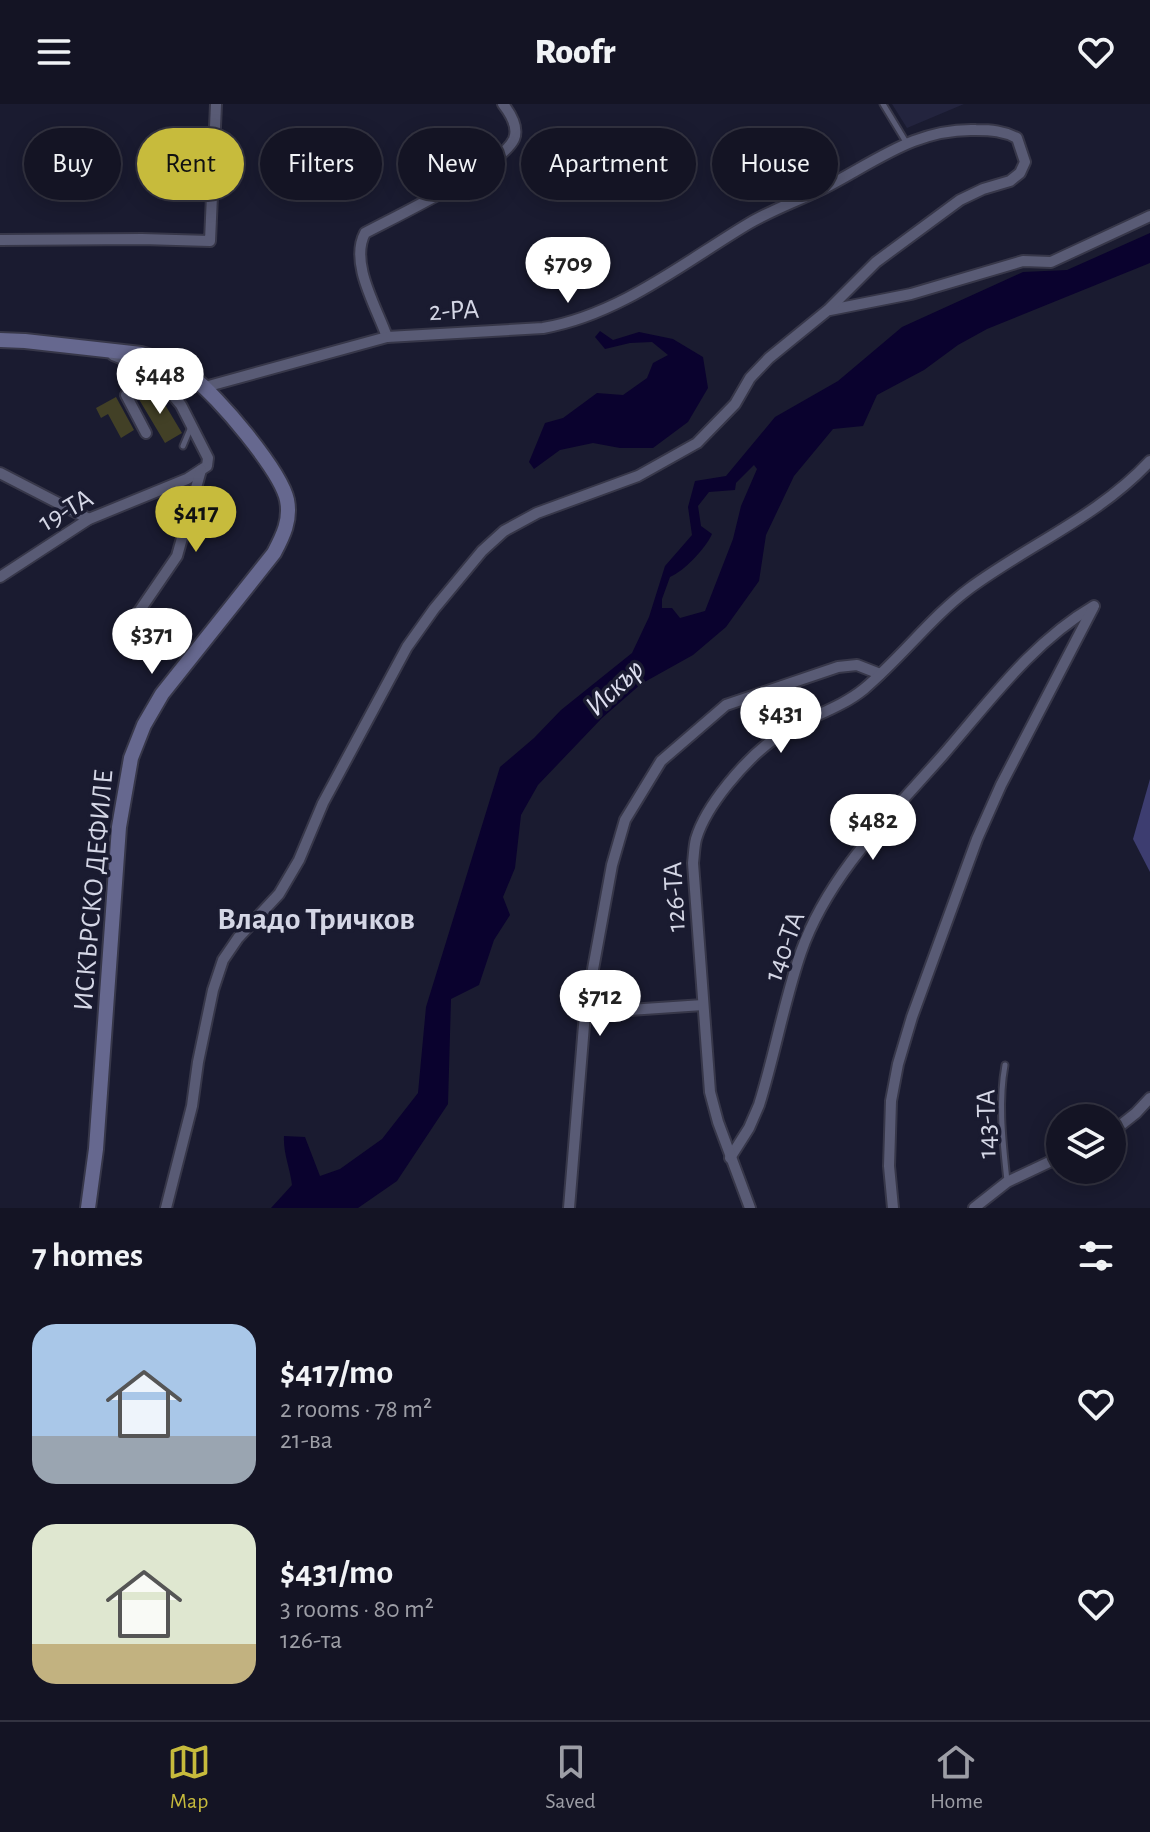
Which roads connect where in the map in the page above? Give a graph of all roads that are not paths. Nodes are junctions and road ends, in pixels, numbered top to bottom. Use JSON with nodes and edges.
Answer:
{"nodes":[{"id":1,"x":216,"y":104,"type":"edge"},
{"id":2,"x":503,"y":104,"type":"edge"},
{"id":3,"x":883,"y":104,"type":"edge"},
{"id":4,"x":906,"y":142,"type":"junction"},
{"id":5,"x":1150,"y":216,"type":"edge"},
{"id":6,"x":0,"y":240,"type":"edge"},
{"id":7,"x":828,"y":310,"type":"junction"},
{"id":8,"x":387,"y":337,"type":"junction"},
{"id":9,"x":0,"y":340,"type":"edge"},
{"id":10,"x":97,"y":348,"type":"junction"},
{"id":11,"x":142,"y":386,"type":"junction"},
{"id":12,"x":205,"y":387,"type":"junction"},
{"id":13,"x":191,"y":426,"type":"junction"},
{"id":14,"x":146,"y":433,"type":"dead end"},
{"id":15,"x":183,"y":446,"type":"dead end"},
{"id":16,"x":1150,"y":461,"type":"edge"},
{"id":17,"x":201,"y":470,"type":"junction"},
{"id":18,"x":0,"y":473,"type":"edge"},
{"id":19,"x":89,"y":519,"type":"junction"},
{"id":20,"x":0,"y":577,"type":"edge"},
{"id":21,"x":138,"y":613,"type":"dead end"},
{"id":22,"x":880,"y":674,"type":"junction"},
{"id":23,"x":703,"y":1005,"type":"junction"},
{"id":24,"x":585,"y":1013,"type":"junction"},
{"id":25,"x":1005,"y":1065,"type":"dead end"},
{"id":26,"x":1150,"y":1098,"type":"edge"},
{"id":27,"x":1126,"y":1122,"type":"edge"},
{"id":28,"x":730,"y":1158,"type":"junction"},
{"id":29,"x":1046,"y":1164,"type":"edge"},
{"id":30,"x":1007,"y":1182,"type":"junction"},
{"id":31,"x":979,"y":1207,"type":"edge"},
{"id":32,"x":88,"y":1208,"type":"edge"},
{"id":33,"x":166,"y":1208,"type":"edge"},
{"id":34,"x":569,"y":1208,"type":"edge"},
{"id":35,"x":750,"y":1208,"type":"edge"},
{"id":36,"x":893,"y":1208,"type":"edge"}],
"edges":[{"from":1,"to":6,"type":"street"},
{"from":2,"to":8,"type":"street"},
{"from":3,"to":4,"type":"lane"},
{"from":4,"to":7,"type":"street","name":"2-РА"},
{"from":4,"to":8,"type":"street","name":"2-РА"},
{"from":5,"to":7,"type":"street"},
{"from":7,"to":33,"type":"street"},
{"from":8,"to":12,"type":"street","name":"2-РА"},
{"from":9,"to":10,"type":"main road","name":"ИСКЪРСКО ДЕФИЛЕ"},
{"from":10,"to":11,"type":"street"},
{"from":10,"to":12,"type":"main road","name":"ИСКЪРСКО ДЕФИЛЕ"},
{"from":11,"to":13,"type":"street"},
{"from":11,"to":14,"type":"street"},
{"from":12,"to":32,"type":"main road","name":"ИСКЪРСКО ДЕФИЛЕ"},
{"from":13,"to":15,"type":"lane"},
{"from":13,"to":17,"type":"street"},
{"from":16,"to":22,"type":"street","name":"126-ТА"},
{"from":17,"to":19,"type":"street","name":"19-ТА"},
{"from":17,"to":21,"type":"street"},
{"from":18,"to":19,"type":"street"},
{"from":19,"to":20,"type":"street","name":"19-ТА"},
{"from":22,"to":23,"type":"street","name":"126-ТА"},
{"from":22,"to":24,"type":"street"},
{"from":23,"to":24,"type":"street"},
{"from":23,"to":28,"type":"street","name":"126-ТА"},
{"from":24,"to":34,"type":"street"},
{"from":25,"to":30,"type":"lane","name":"143-ТА"},
{"from":26,"to":27,"type":"street"},
{"from":28,"to":35,"type":"street","name":"126-ТА"},
{"from":28,"to":36,"type":"street","name":"140-ТА"},
{"from":29,"to":30,"type":"street"},
{"from":30,"to":31,"type":"street"}]}
